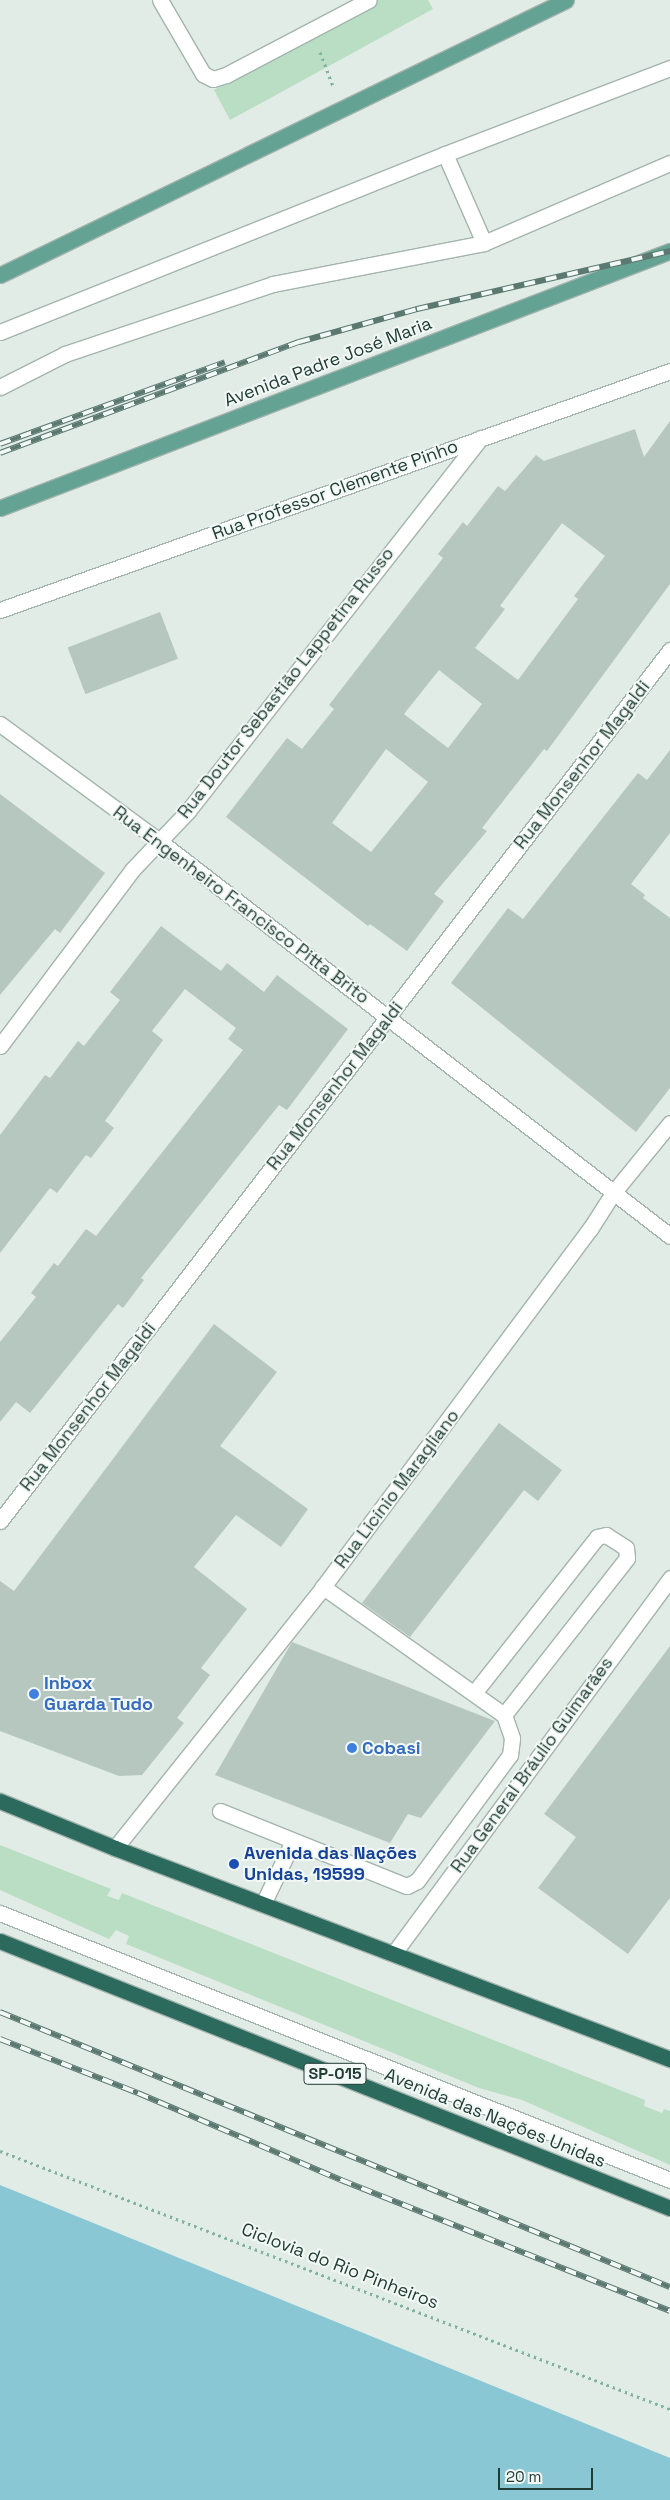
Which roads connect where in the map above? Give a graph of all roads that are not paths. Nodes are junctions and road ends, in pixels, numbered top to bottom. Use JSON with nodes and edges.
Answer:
{"nodes":[{"id":1,"x":160,"y":0,"type":"edge"},
{"id":2,"x":369,"y":0,"type":"edge"},
{"id":3,"x":566,"y":0,"type":"edge"},
{"id":4,"x":670,"y":68,"type":"edge"},
{"id":5,"x":444,"y":154,"type":"junction"},
{"id":6,"x":670,"y":163,"type":"edge"},
{"id":7,"x":484,"y":243,"type":"junction"},
{"id":8,"x":670,"y":252,"type":"edge"},
{"id":9,"x":0,"y":275,"type":"edge"},
{"id":10,"x":0,"y":332,"type":"edge"},
{"id":11,"x":670,"y":371,"type":"edge"},
{"id":12,"x":0,"y":387,"type":"edge"},
{"id":13,"x":480,"y":438,"type":"junction"},
{"id":14,"x":0,"y":508,"type":"edge"},
{"id":15,"x":0,"y":610,"type":"edge"},
{"id":16,"x":670,"y":650,"type":"edge"},
{"id":17,"x":0,"y":724,"type":"edge"},
{"id":18,"x":158,"y":840,"type":"junction"},
{"id":19,"x":388,"y":1017,"type":"junction"},
{"id":20,"x":0,"y":1046,"type":"edge"},
{"id":21,"x":670,"y":1123,"type":"edge"},
{"id":22,"x":613,"y":1193,"type":"junction"},
{"id":23,"x":670,"y":1236,"type":"edge"},
{"id":24,"x":0,"y":1521,"type":"edge"},
{"id":25,"x":670,"y":1578,"type":"edge"},
{"id":26,"x":323,"y":1587,"type":"junction"},
{"id":27,"x":474,"y":1693,"type":"junction"},
{"id":28,"x":504,"y":1714,"type":"junction"},
{"id":29,"x":0,"y":1801,"type":"edge"},
{"id":30,"x":220,"y":1811,"type":"dead end"},
{"id":31,"x":293,"y":1841,"type":"junction"},
{"id":32,"x":115,"y":1848,"type":"junction"},
{"id":33,"x":263,"y":1904,"type":"junction"},
{"id":34,"x":0,"y":1913,"type":"edge"},
{"id":35,"x":0,"y":1941,"type":"edge"},
{"id":36,"x":394,"y":1953,"type":"junction"},
{"id":37,"x":670,"y":2059,"type":"edge"},
{"id":38,"x":670,"y":2180,"type":"edge"},
{"id":39,"x":670,"y":2208,"type":"edge"}],
"edges":[{"from":1,"to":2,"type":"street"},
{"from":3,"to":9,"type":"main road"},
{"from":4,"to":5,"type":"street"},
{"from":5,"to":7,"type":"street"},
{"from":5,"to":10,"type":"street"},
{"from":6,"to":7,"type":"street"},
{"from":7,"to":12,"type":"street"},
{"from":8,"to":14,"type":"main road","name":"Avenida Padre José Maria"},
{"from":11,"to":13,"type":"street","name":"Rua Professor Clemente Pinho"},
{"from":13,"to":15,"type":"street","name":"Rua Professor Clemente Pinho"},
{"from":13,"to":18,"type":"street","name":"Rua Doutor Sebastião Lappetina Russo"},
{"from":16,"to":19,"type":"street","name":"Rua Monsenhor Magaldi"},
{"from":17,"to":18,"type":"street","name":"Rua Engenheiro Francisco Pitta Brito"},
{"from":18,"to":19,"type":"street","name":"Rua Engenheiro Francisco Pitta Brito"},
{"from":18,"to":20,"type":"street","name":"Rua Doutor Sebastião Lappetina Russo"},
{"from":19,"to":22,"type":"street","name":"Rua Engenheiro Francisco Pitta Brito"},
{"from":19,"to":24,"type":"street","name":"Rua Monsenhor Magaldi"},
{"from":21,"to":22,"type":"street","name":"Rua Licínio Maragliano"},
{"from":22,"to":23,"type":"street","name":"Rua Engenheiro Francisco Pitta Brito"},
{"from":22,"to":26,"type":"street","name":"Rua Licínio Maragliano"},
{"from":25,"to":36,"type":"street","name":"Rua General Bráulio Guimarães"},
{"from":26,"to":27,"type":"street"},
{"from":26,"to":32,"type":"street","name":"Rua Licínio Maragliano"},
{"from":27,"to":28,"type":"street"},
{"from":27,"to":28,"type":"street"},
{"from":28,"to":31,"type":"street"},
{"from":29,"to":32,"type":"highway"},
{"from":30,"to":31,"type":"street"},
{"from":31,"to":33,"type":"street"},
{"from":32,"to":33,"type":"highway"},
{"from":33,"to":36,"type":"highway"},
{"from":34,"to":38,"type":"street"},
{"from":35,"to":39,"type":"highway","name":"Avenida das Nações Unidas","number":"SP-015"},
{"from":36,"to":37,"type":"highway"}]}
